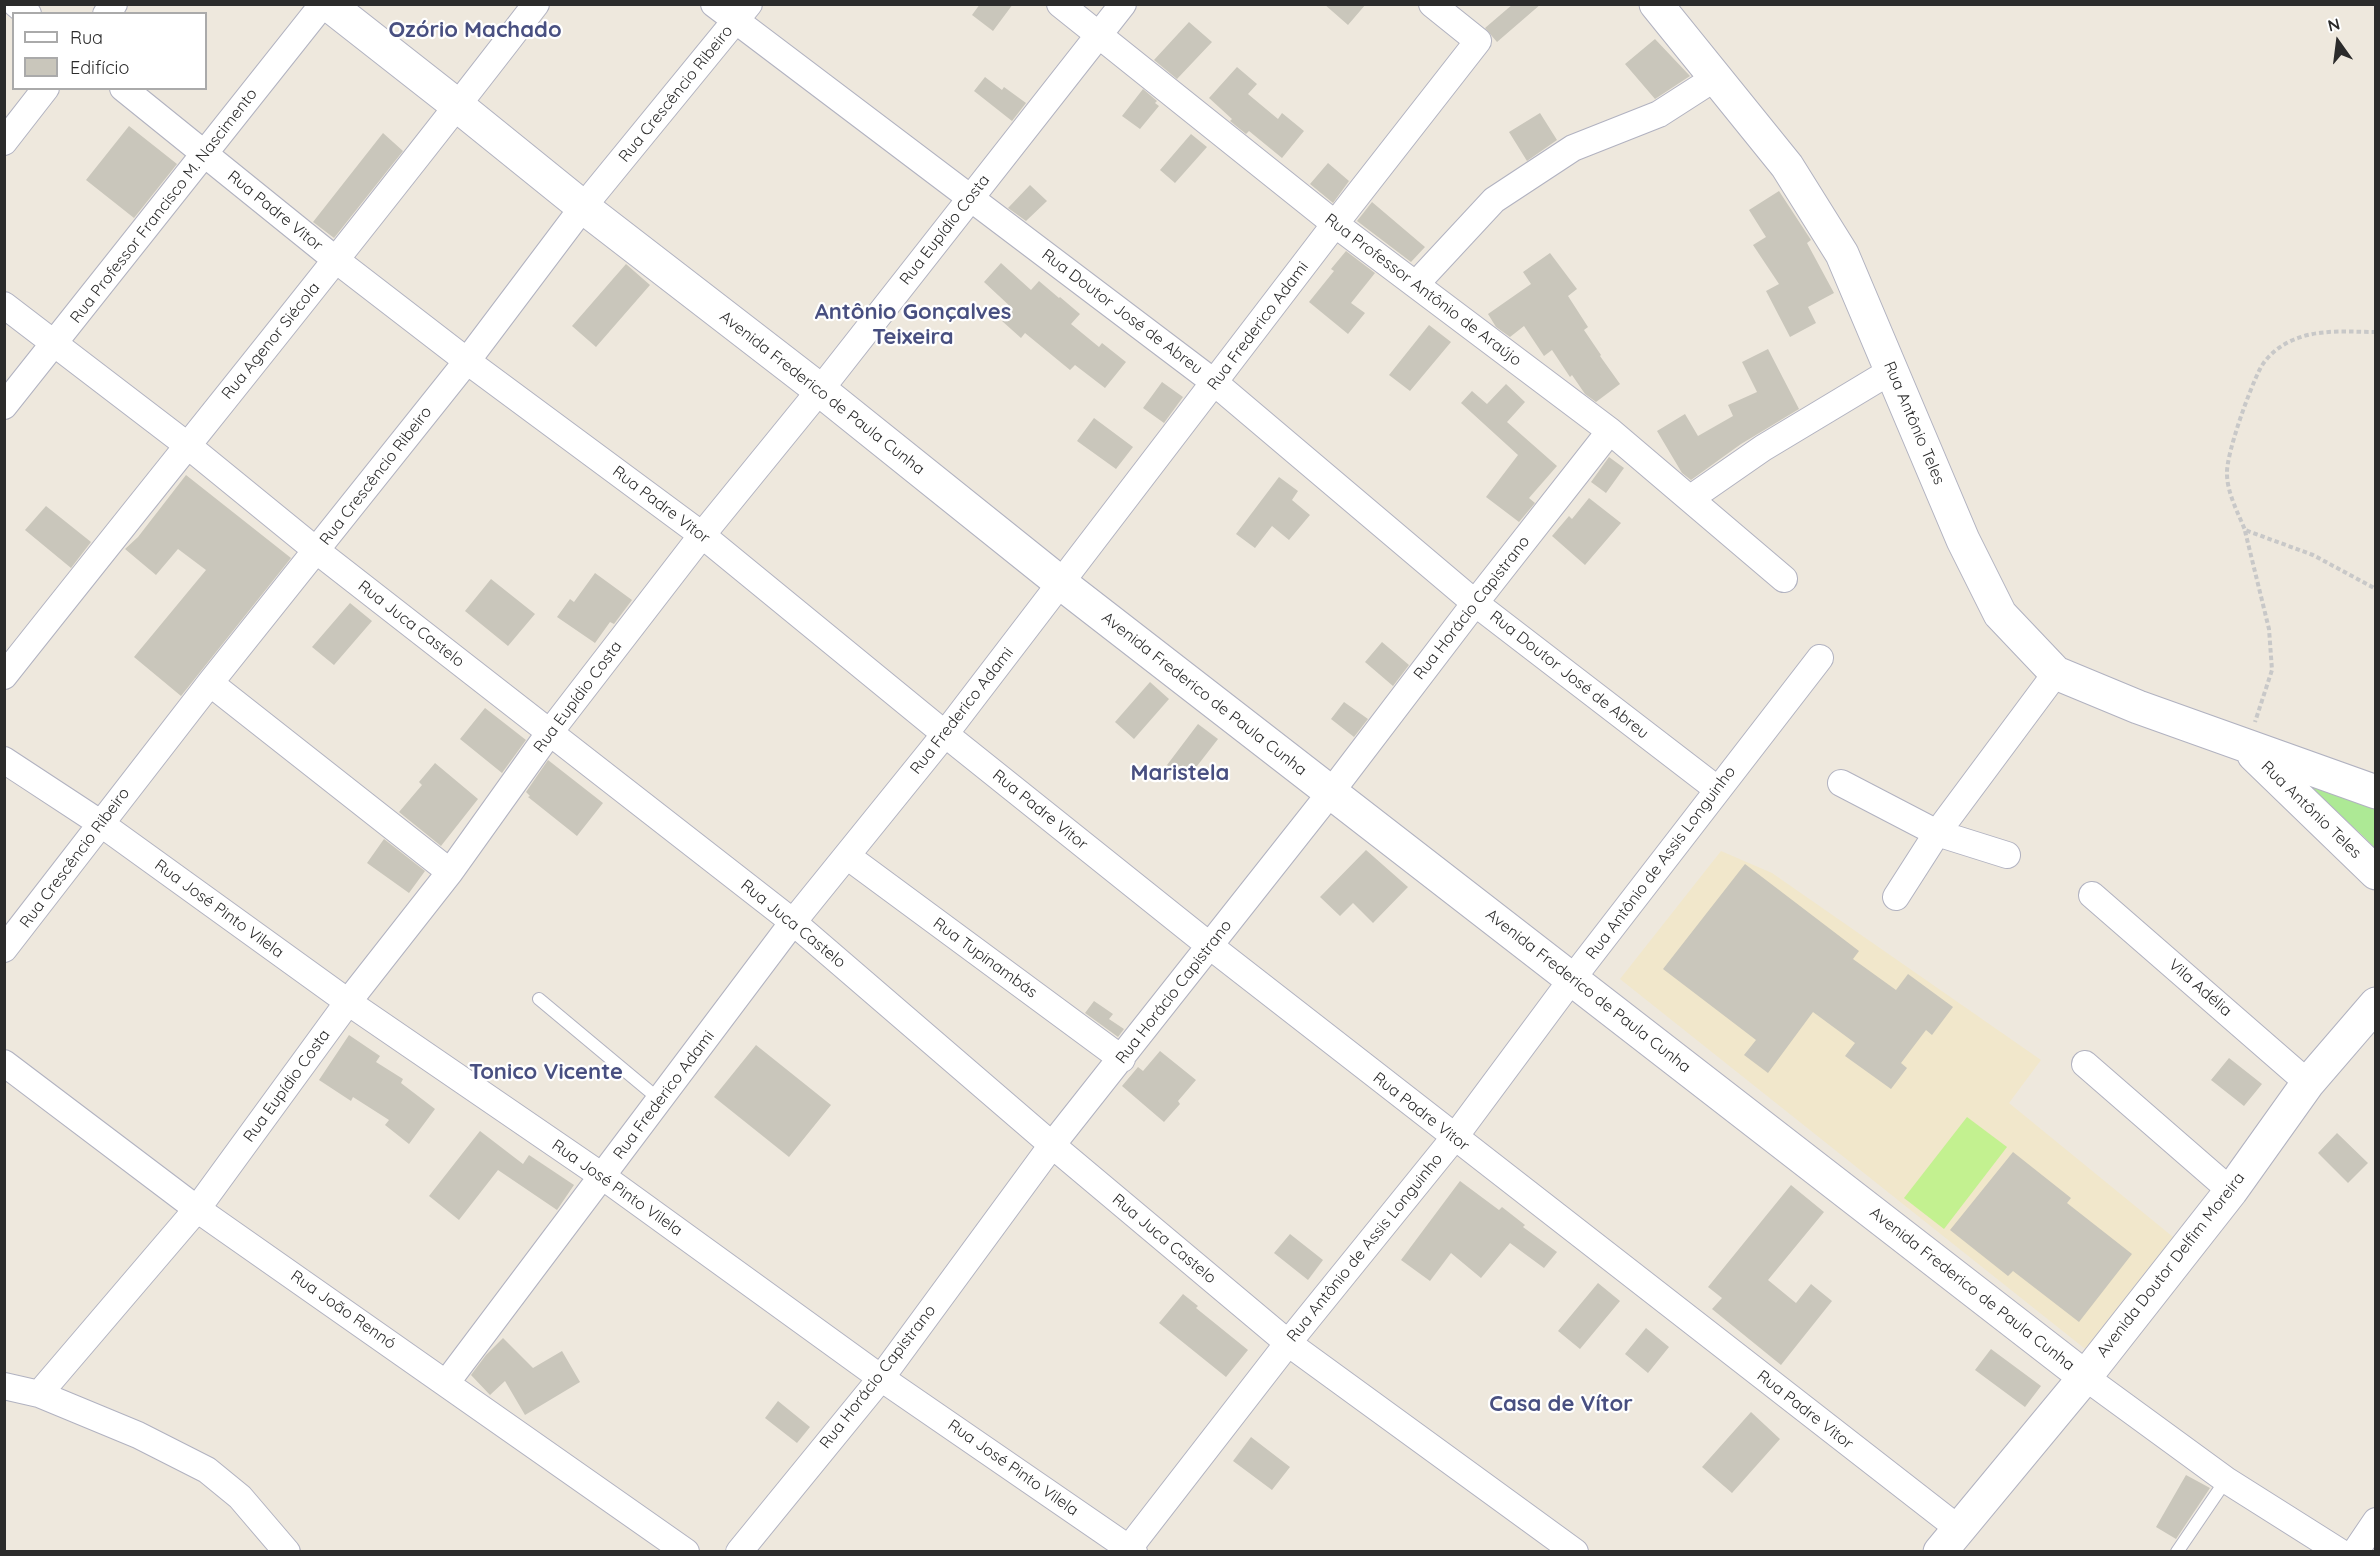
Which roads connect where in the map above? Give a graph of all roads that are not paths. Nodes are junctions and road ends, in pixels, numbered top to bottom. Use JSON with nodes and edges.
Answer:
{"nodes":[{"id":1,"x":323,"y":4,"type":"edge"},
{"id":2,"x":328,"y":4,"type":"edge"},
{"id":3,"x":536,"y":4,"type":"edge"},
{"id":4,"x":714,"y":4,"type":"edge"},
{"id":5,"x":1060,"y":4,"type":"edge"},
{"id":6,"x":1124,"y":4,"type":"edge"},
{"id":7,"x":1432,"y":4,"type":"edge"},
{"id":8,"x":1656,"y":4,"type":"edge"},
{"id":9,"x":742,"y":13,"type":"edge"},
{"id":10,"x":1101,"y":36,"type":"junction"},
{"id":11,"x":1714,"y":78,"type":"junction"},
{"id":12,"x":44,"y":90,"type":"edge"},
{"id":13,"x":125,"y":90,"type":"edge"},
{"id":14,"x":458,"y":106,"type":"junction"},
{"id":15,"x":4,"y":142,"type":"edge"},
{"id":16,"x":204,"y":153,"type":"junction"},
{"id":17,"x":970,"y":197,"type":"junction"},
{"id":18,"x":582,"y":207,"type":"junction"},
{"id":19,"x":1335,"y":224,"type":"junction"},
{"id":20,"x":336,"y":260,"type":"junction"},
{"id":21,"x":1416,"y":284,"type":"junction"},
{"id":22,"x":4,"y":305,"type":"edge"},
{"id":23,"x":55,"y":345,"type":"junction"},
{"id":24,"x":466,"y":361,"type":"junction"},
{"id":25,"x":1891,"y":371,"type":"junction"},
{"id":26,"x":1215,"y":383,"type":"junction"},
{"id":27,"x":820,"y":390,"type":"junction"},
{"id":28,"x":4,"y":406,"type":"edge"},
{"id":29,"x":1610,"y":431,"type":"junction"},
{"id":30,"x":187,"y":445,"type":"junction"},
{"id":31,"x":1691,"y":498,"type":"junction"},
{"id":32,"x":702,"y":535,"type":"junction"},
{"id":33,"x":317,"y":551,"type":"junction"},
{"id":34,"x":1784,"y":579,"type":"dead end"},
{"id":35,"x":1062,"y":584,"type":"junction"},
{"id":36,"x":1475,"y":603,"type":"junction"},
{"id":37,"x":1820,"y":657,"type":"dead end"},
{"id":38,"x":2056,"y":673,"type":"junction"},
{"id":39,"x":4,"y":676,"type":"edge"},
{"id":40,"x":210,"y":683,"type":"junction"},
{"id":41,"x":550,"y":732,"type":"junction"},
{"id":42,"x":945,"y":734,"type":"junction"},
{"id":43,"x":2246,"y":747,"type":"junction"},
{"id":44,"x":4,"y":760,"type":"edge"},
{"id":45,"x":1841,"y":783,"type":"dead end"},
{"id":46,"x":1717,"y":789,"type":"junction"},
{"id":47,"x":1331,"y":792,"type":"junction"},
{"id":48,"x":2376,"y":792,"type":"edge"},
{"id":49,"x":100,"y":823,"type":"junction"},
{"id":50,"x":1937,"y":833,"type":"junction"},
{"id":51,"x":2007,"y":855,"type":"dead end"},
{"id":52,"x":847,"y":856,"type":"junction"},
{"id":53,"x":450,"y":872,"type":"junction"},
{"id":54,"x":2376,"y":873,"type":"edge"},
{"id":55,"x":2092,"y":895,"type":"dead end"},
{"id":56,"x":1896,"y":897,"type":"dead end"},
{"id":57,"x":793,"y":922,"type":"junction"},
{"id":58,"x":1210,"y":946,"type":"junction"},
{"id":59,"x":4,"y":950,"type":"edge"},
{"id":60,"x":1572,"y":979,"type":"junction"},
{"id":61,"x":539,"y":999,"type":"dead end"},
{"id":62,"x":348,"y":1002,"type":"junction"},
{"id":63,"x":2376,"y":1004,"type":"edge"},
{"id":64,"x":1122,"y":1059,"type":"junction"},
{"id":65,"x":4,"y":1063,"type":"edge"},
{"id":66,"x":2085,"y":1064,"type":"dead end"},
{"id":67,"x":2308,"y":1083,"type":"junction"},
{"id":68,"x":660,"y":1100,"type":"junction"},
{"id":69,"x":1454,"y":1138,"type":"junction"},
{"id":70,"x":1052,"y":1145,"type":"junction"},
{"id":71,"x":602,"y":1176,"type":"junction"},
{"id":72,"x":2231,"y":1191,"type":"junction"},
{"id":73,"x":197,"y":1209,"type":"junction"},
{"id":74,"x":1288,"y":1343,"type":"junction"},
{"id":75,"x":2085,"y":1377,"type":"junction"},
{"id":76,"x":881,"y":1378,"type":"junction"},
{"id":77,"x":447,"y":1382,"type":"junction"},
{"id":78,"x":4,"y":1386,"type":"edge"},
{"id":79,"x":39,"y":1394,"type":"junction"},
{"id":80,"x":2226,"y":1480,"type":"junction"},
{"id":81,"x":2376,"y":1521,"type":"edge"},
{"id":82,"x":1950,"y":1540,"type":"edge"},
{"id":83,"x":1130,"y":1550,"type":"edge"},
{"id":84,"x":287,"y":1551,"type":"edge"},
{"id":85,"x":686,"y":1551,"type":"edge"},
{"id":86,"x":739,"y":1551,"type":"edge"},
{"id":87,"x":1575,"y":1551,"type":"edge"},
{"id":88,"x":2177,"y":1551,"type":"edge"},
{"id":89,"x":2340,"y":1551,"type":"edge"},
{"id":90,"x":2355,"y":1551,"type":"edge"}],
"edges":[{"from":1,"to":16,"type":"street","name":"Rua Professor Francisco M. Nascimento"},
{"from":2,"to":14,"type":"main road","name":"Avenida Frederico de Paula Cunha"},
{"from":3,"to":14,"type":"street","name":"Rua Agenor Siécola"},
{"from":4,"to":9,"type":"street","name":"Rua Doutor José de Abreu"},
{"from":5,"to":10,"type":"street","name":"Rua Professor Antônio de Araújo"},
{"from":6,"to":10,"type":"street","name":"Rua Eupídio Costa"},
{"from":7,"to":19,"type":"street","name":"Rua Frederico Adami"},
{"from":8,"to":11,"type":"main road","name":"Rua Antônio Teles"},
{"from":9,"to":17,"type":"street","name":"Rua Doutor José de Abreu"},
{"from":9,"to":18,"type":"street","name":"Rua Crescêncio Ribeiro"},
{"from":10,"to":17,"type":"street","name":"Rua Eupídio Costa"},
{"from":10,"to":19,"type":"street","name":"Rua Professor Antônio de Araújo"},
{"from":11,"to":21,"type":"street"},
{"from":11,"to":25,"type":"main road","name":"Rua Antônio Teles"},
{"from":12,"to":15,"type":"street"},
{"from":13,"to":16,"type":"street","name":"Rua Padre Vitor"},
{"from":14,"to":18,"type":"main road","name":"Avenida Frederico de Paula Cunha"},
{"from":14,"to":20,"type":"street","name":"Rua Agenor Siécola"},
{"from":16,"to":20,"type":"street","name":"Rua Padre Vitor"},
{"from":16,"to":23,"type":"street","name":"Rua Professor Francisco M. Nascimento"},
{"from":17,"to":26,"type":"street","name":"Rua Doutor José de Abreu"},
{"from":17,"to":27,"type":"street","name":"Rua Eupídio Costa"},
{"from":18,"to":24,"type":"street","name":"Rua Crescêncio Ribeiro"},
{"from":18,"to":27,"type":"main road","name":"Avenida Frederico de Paula Cunha"},
{"from":19,"to":21,"type":"street","name":"Rua Professor Antônio de Araújo"},
{"from":19,"to":26,"type":"street","name":"Rua Frederico Adami"},
{"from":20,"to":24,"type":"street","name":"Rua Padre Vitor"},
{"from":20,"to":30,"type":"street","name":"Rua Agenor Siécola"},
{"from":21,"to":29,"type":"street","name":"Rua Professor Antônio de Araújo"},
{"from":22,"to":23,"type":"street","name":"Rua Juca Castelo"},
{"from":23,"to":28,"type":"street","name":"Rua Professor Francisco M. Nascimento"},
{"from":23,"to":30,"type":"street","name":"Rua Juca Castelo"},
{"from":24,"to":32,"type":"street","name":"Rua Padre Vitor"},
{"from":24,"to":33,"type":"street","name":"Rua Crescêncio Ribeiro"},
{"from":25,"to":31,"type":"street"},
{"from":25,"to":38,"type":"main road","name":"Rua Antônio Teles"},
{"from":26,"to":35,"type":"street","name":"Rua Frederico Adami"},
{"from":26,"to":36,"type":"street","name":"Rua Doutor José de Abreu"},
{"from":27,"to":32,"type":"street","name":"Rua Eupídio Costa"},
{"from":27,"to":35,"type":"main road","name":"Avenida Frederico de Paula Cunha"},
{"from":29,"to":31,"type":"street","name":"Rua Professor Antônio de Araújo"},
{"from":29,"to":36,"type":"street","name":"Rua Horácio Capistrano"},
{"from":30,"to":33,"type":"street","name":"Rua Juca Castelo"},
{"from":30,"to":39,"type":"street","name":"Rua Agenor Siécola"},
{"from":31,"to":34,"type":"street","name":"Rua Professor Antônio de Araújo"},
{"from":32,"to":41,"type":"street","name":"Rua Eupídio Costa"},
{"from":32,"to":42,"type":"street","name":"Rua Padre Vitor"},
{"from":33,"to":40,"type":"street","name":"Rua Crescêncio Ribeiro"},
{"from":33,"to":41,"type":"street","name":"Rua Juca Castelo"},
{"from":35,"to":42,"type":"street","name":"Rua Frederico Adami"},
{"from":35,"to":47,"type":"main road","name":"Avenida Frederico de Paula Cunha"},
{"from":36,"to":46,"type":"street","name":"Rua Doutor José de Abreu"},
{"from":36,"to":47,"type":"street","name":"Rua Horácio Capistrano"},
{"from":37,"to":46,"type":"street","name":"Rua Antônio de Assis Longuinho"},
{"from":38,"to":43,"type":"main road","name":"Rua Antônio Teles"},
{"from":38,"to":50,"type":"street"},
{"from":40,"to":49,"type":"street","name":"Rua Crescêncio Ribeiro"},
{"from":40,"to":53,"type":"street"},
{"from":41,"to":53,"type":"street","name":"Rua Eupídio Costa"},
{"from":41,"to":57,"type":"street","name":"Rua Juca Castelo"},
{"from":42,"to":52,"type":"street","name":"Rua Frederico Adami"},
{"from":42,"to":58,"type":"street","name":"Rua Padre Vitor"},
{"from":43,"to":48,"type":"main road","name":"Rua Antônio Teles"},
{"from":43,"to":54,"type":"main road","name":"Rua Antônio Teles"},
{"from":44,"to":49,"type":"street","name":"Rua José Pinto Vilela"},
{"from":45,"to":50,"type":"street"},
{"from":46,"to":60,"type":"street","name":"Rua Antônio de Assis Longuinho"},
{"from":47,"to":58,"type":"street","name":"Rua Horácio Capistrano"},
{"from":47,"to":60,"type":"main road","name":"Avenida Frederico de Paula Cunha"},
{"from":49,"to":59,"type":"street","name":"Rua Crescêncio Ribeiro"},
{"from":49,"to":62,"type":"street","name":"Rua José Pinto Vilela"},
{"from":50,"to":51,"type":"street"},
{"from":50,"to":56,"type":"street"},
{"from":52,"to":57,"type":"street","name":"Rua Frederico Adami"},
{"from":52,"to":64,"type":"street","name":"Rua Tupinambás"},
{"from":53,"to":62,"type":"street","name":"Rua Eupídio Costa"},
{"from":55,"to":67,"type":"street","name":"Vila Adélia"},
{"from":57,"to":68,"type":"street","name":"Rua Frederico Adami"},
{"from":57,"to":70,"type":"street","name":"Rua Juca Castelo"},
{"from":58,"to":64,"type":"street","name":"Rua Horácio Capistrano"},
{"from":58,"to":69,"type":"street","name":"Rua Padre Vitor"},
{"from":60,"to":69,"type":"street","name":"Rua Antônio de Assis Longuinho"},
{"from":60,"to":75,"type":"main road","name":"Avenida Frederico de Paula Cunha"},
{"from":61,"to":68,"type":"lane"},
{"from":62,"to":71,"type":"street","name":"Rua José Pinto Vilela"},
{"from":62,"to":73,"type":"street","name":"Rua Eupídio Costa"},
{"from":63,"to":67,"type":"main road","name":"Avenida Doutor Delfim Moreira"},
{"from":64,"to":70,"type":"street","name":"Rua Horácio Capistrano"},
{"from":65,"to":73,"type":"street","name":"Rua João Rennó"},
{"from":66,"to":72,"type":"street"},
{"from":67,"to":72,"type":"main road","name":"Avenida Doutor Delfim Moreira"},
{"from":68,"to":71,"type":"street","name":"Rua Frederico Adami"},
{"from":69,"to":74,"type":"street","name":"Rua Antônio de Assis Longuinho"},
{"from":69,"to":82,"type":"street","name":"Rua Padre Vitor"},
{"from":70,"to":74,"type":"street","name":"Rua Juca Castelo"},
{"from":70,"to":76,"type":"street","name":"Rua Horácio Capistrano"},
{"from":71,"to":76,"type":"street","name":"Rua José Pinto Vilela"},
{"from":71,"to":77,"type":"street","name":"Rua Frederico Adami"},
{"from":72,"to":75,"type":"main road","name":"Avenida Doutor Delfim Moreira"},
{"from":73,"to":77,"type":"street","name":"Rua João Rennó"},
{"from":73,"to":79,"type":"street","name":"Rua Eupídio Costa"},
{"from":74,"to":83,"type":"street","name":"Rua Antônio de Assis Longuinho"},
{"from":74,"to":87,"type":"street","name":"Rua Juca Castelo"},
{"from":75,"to":80,"type":"street"},
{"from":75,"to":82,"type":"main road","name":"Avenida Doutor Delfim Moreira"},
{"from":76,"to":83,"type":"street","name":"Rua José Pinto Vilela"},
{"from":76,"to":86,"type":"street","name":"Rua Horácio Capistrano"},
{"from":77,"to":85,"type":"street","name":"Rua João Rennó"},
{"from":78,"to":79,"type":"street"},
{"from":79,"to":84,"type":"street"},
{"from":80,"to":88,"type":"lane"},
{"from":80,"to":89,"type":"street"},
{"from":81,"to":90,"type":"street"}]}
